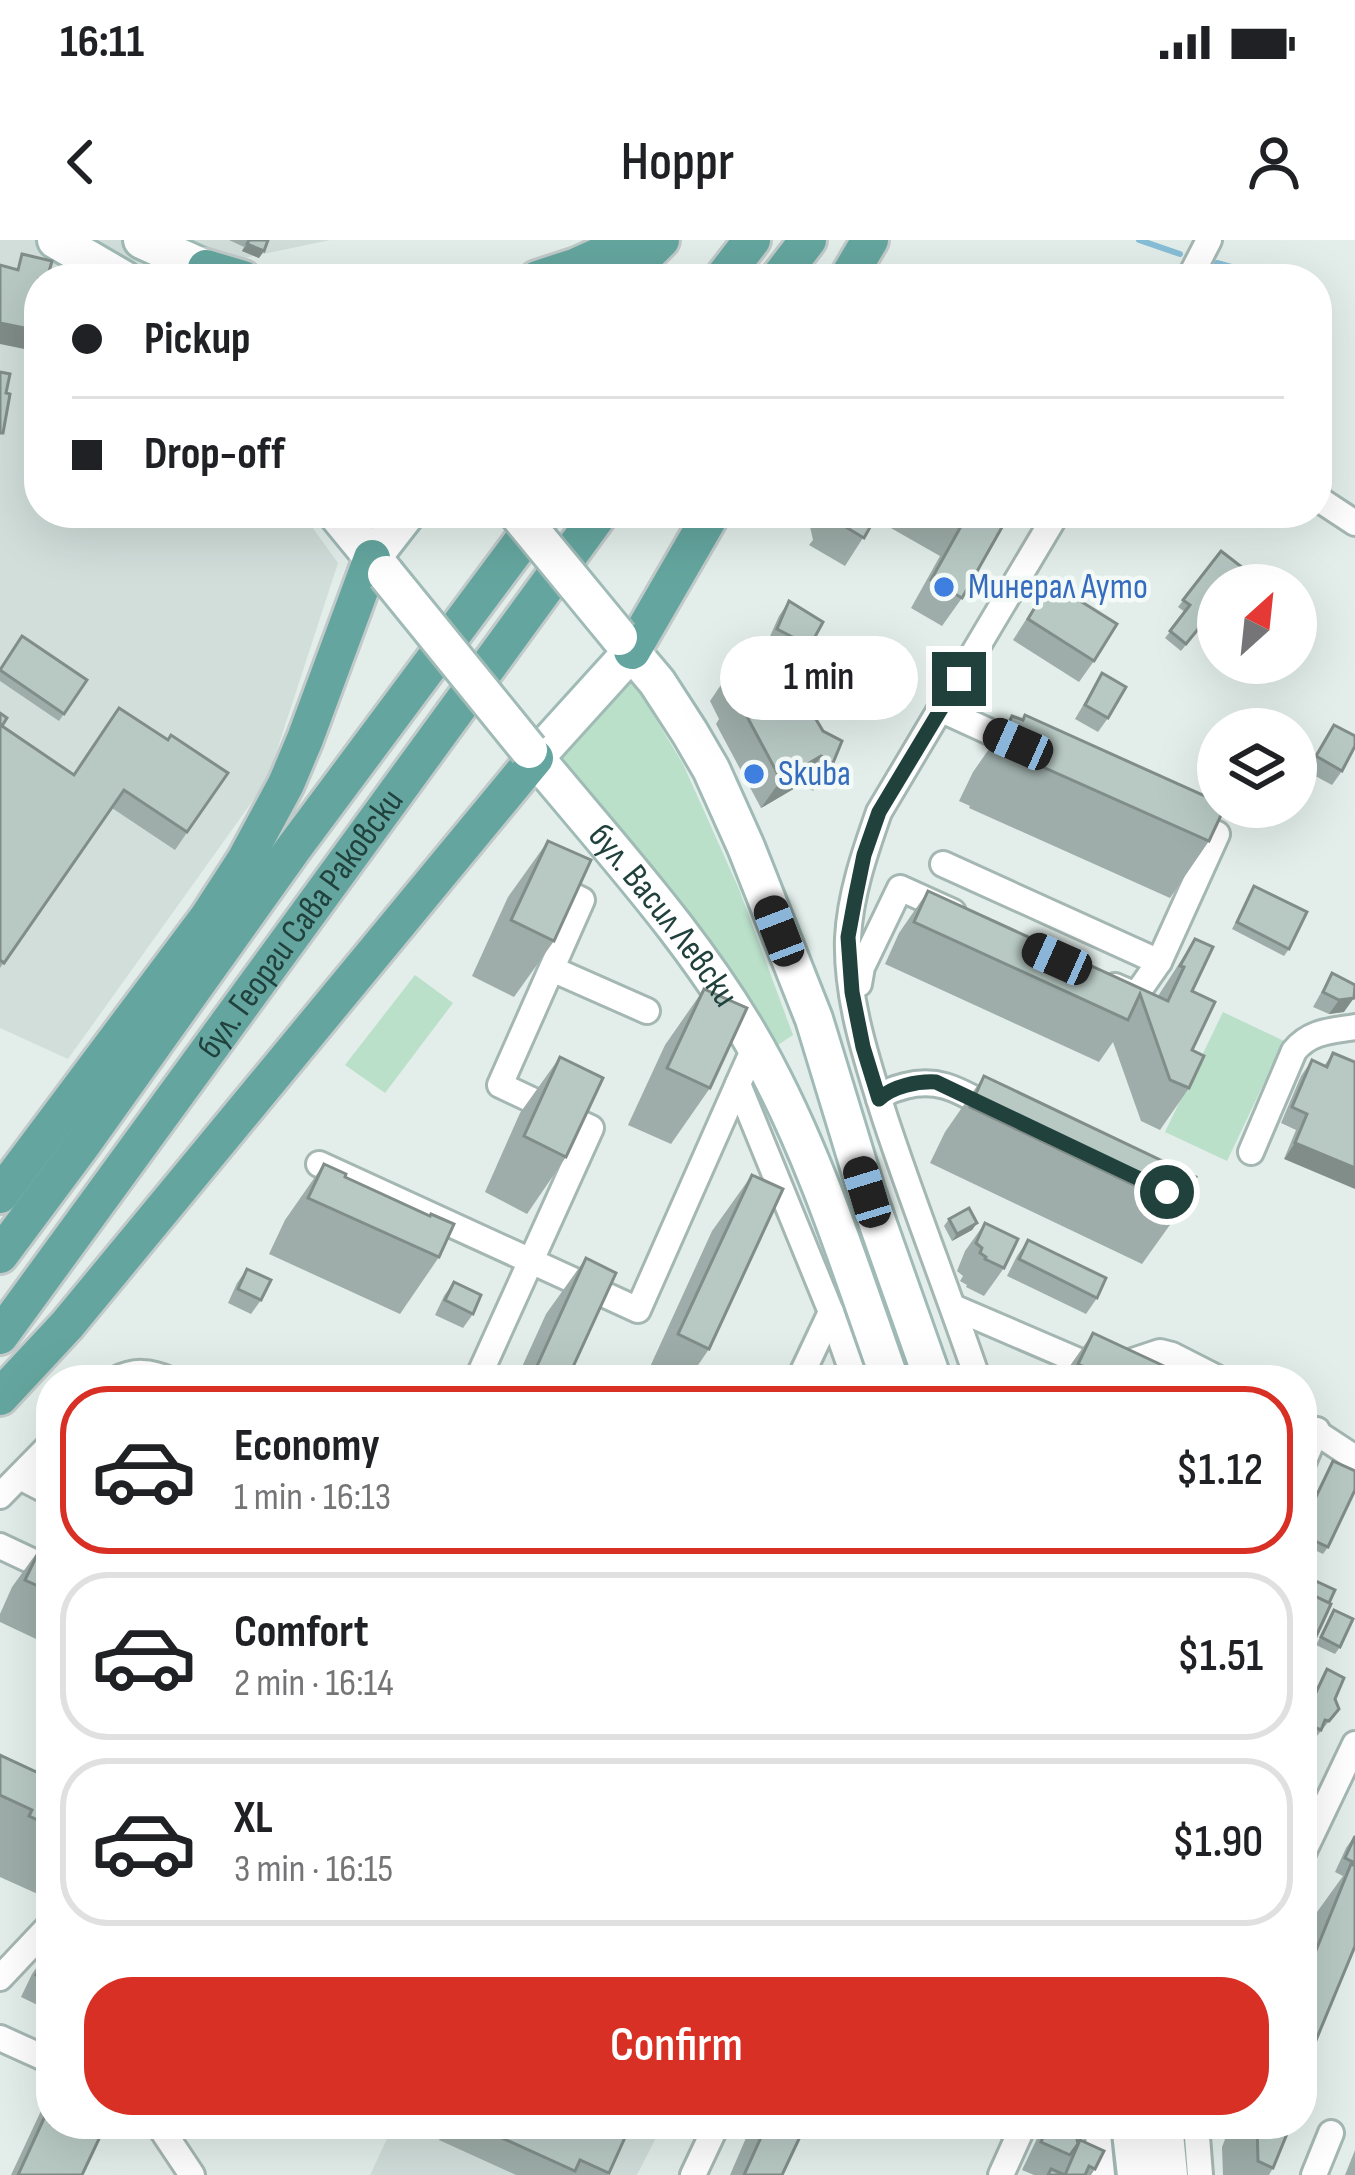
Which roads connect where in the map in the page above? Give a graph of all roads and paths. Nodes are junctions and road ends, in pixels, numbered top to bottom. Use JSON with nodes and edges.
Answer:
{"nodes":[{"id":1,"x":56,"y":240,"type":"edge"},
{"id":2,"x":142,"y":240,"type":"edge"},
{"id":3,"x":634,"y":240,"type":"edge"},
{"id":4,"x":662,"y":240,"type":"edge"},
{"id":5,"x":752,"y":240,"type":"edge"},
{"id":6,"x":808,"y":240,"type":"edge"},
{"id":7,"x":97,"y":264,"type":"edge"},
{"id":8,"x":197,"y":264,"type":"edge"},
{"id":9,"x":581,"y":264,"type":"edge"},
{"id":10,"x":637,"y":264,"type":"edge"},
{"id":11,"x":734,"y":264,"type":"edge"},
{"id":12,"x":790,"y":264,"type":"edge"},
{"id":13,"x":348,"y":528,"type":"edge"},
{"id":14,"x":399,"y":528,"type":"edge"},
{"id":15,"x":529,"y":528,"type":"edge"},
{"id":16,"x":532,"y":528,"type":"edge"},
{"id":17,"x":588,"y":528,"type":"edge"},
{"id":18,"x":702,"y":528,"type":"edge"},
{"id":19,"x":1048,"y":528,"type":"edge"},
{"id":20,"x":379,"y":566,"type":"junction"},
{"id":21,"x":626,"y":644,"type":"junction"},
{"id":22,"x":940,"y":709,"type":"junction"},
{"id":23,"x":532,"y":754,"type":"junction"},
{"id":24,"x":1044,"y":756,"type":"edge"},
{"id":25,"x":1152,"y":805,"type":"edge"},
{"id":26,"x":943,"y":864,"type":"dead end"},
{"id":27,"x":527,"y":873,"type":"edge"},
{"id":28,"x":986,"y":927,"type":"edge"},
{"id":29,"x":1160,"y":962,"type":"junction"},
{"id":30,"x":552,"y":968,"type":"junction"},
{"id":31,"x":1093,"y":976,"type":"edge"},
{"id":32,"x":855,"y":1003,"type":"junction"},
{"id":33,"x":647,"y":1011,"type":"dead end"},
{"id":34,"x":1355,"y":1028,"type":"edge"},
{"id":35,"x":755,"y":1046,"type":"junction"},
{"id":36,"x":738,"y":1084,"type":"junction"},
{"id":37,"x":879,"y":1099,"type":"junction"},
{"id":38,"x":1019,"y":1121,"type":"edge"},
{"id":39,"x":1251,"y":1152,"type":"dead end"},
{"id":40,"x":319,"y":1164,"type":"edge"},
{"id":41,"x":904,"y":1177,"type":"junction"},
{"id":42,"x":867,"y":1192,"type":"junction"},
{"id":43,"x":0,"y":1195,"type":"edge"},
{"id":44,"x":0,"y":1255,"type":"edge"},
{"id":45,"x":532,"y":1261,"type":"junction"},
{"id":46,"x":953,"y":1307,"type":"junction"},
{"id":47,"x":831,"y":1312,"type":"junction"},
{"id":48,"x":0,"y":1336,"type":"edge"},
{"id":49,"x":484,"y":1365,"type":"edge"},
{"id":50,"x":806,"y":1365,"type":"edge"},
{"id":51,"x":850,"y":1365,"type":"edge"},
{"id":52,"x":885,"y":1365,"type":"edge"},
{"id":53,"x":928,"y":1365,"type":"edge"},
{"id":54,"x":973,"y":1365,"type":"edge"},
{"id":55,"x":1088,"y":1365,"type":"edge"},
{"id":56,"x":1135,"y":1365,"type":"edge"},
{"id":57,"x":1193,"y":1365,"type":"edge"},
{"id":58,"x":0,"y":1397,"type":"edge"},
{"id":59,"x":1317,"y":1431,"type":"edge"},
{"id":60,"x":1355,"y":1458,"type":"edge"},
{"id":61,"x":36,"y":1460,"type":"edge"},
{"id":62,"x":20,"y":1477,"type":"junction"},
{"id":63,"x":36,"y":1485,"type":"edge"},
{"id":64,"x":0,"y":1496,"type":"edge"},
{"id":65,"x":0,"y":1546,"type":"edge"},
{"id":66,"x":36,"y":1563,"type":"edge"},
{"id":67,"x":1355,"y":1744,"type":"edge"},
{"id":68,"x":1329,"y":1802,"type":"junction"},
{"id":69,"x":1355,"y":1812,"type":"edge"},
{"id":70,"x":1317,"y":1826,"type":"edge"},
{"id":71,"x":36,"y":1940,"type":"edge"},
{"id":72,"x":0,"y":1978,"type":"edge"},
{"id":73,"x":0,"y":2038,"type":"edge"},
{"id":74,"x":36,"y":2054,"type":"edge"},
{"id":75,"x":1331,"y":2133,"type":"dead end"},
{"id":76,"x":171,"y":2139,"type":"edge"},
{"id":77,"x":710,"y":2139,"type":"edge"},
{"id":78,"x":1017,"y":2139,"type":"edge"},
{"id":79,"x":1098,"y":2139,"type":"edge"},
{"id":80,"x":1132,"y":2139,"type":"edge"},
{"id":81,"x":1165,"y":2139,"type":"edge"},
{"id":82,"x":1197,"y":2139,"type":"edge"},
{"id":83,"x":192,"y":2175,"type":"edge"},
{"id":84,"x":693,"y":2175,"type":"edge"},
{"id":85,"x":1001,"y":2175,"type":"edge"},
{"id":86,"x":1102,"y":2175,"type":"edge"},
{"id":87,"x":1136,"y":2175,"type":"edge"},
{"id":88,"x":1169,"y":2175,"type":"edge"},
{"id":89,"x":1200,"y":2175,"type":"edge"},
{"id":90,"x":1314,"y":2175,"type":"edge"}],
"edges":[{"from":1,"to":7,"type":"main road"},
{"from":2,"to":8,"type":"main road"},
{"from":3,"to":9,"type":"main road"},
{"from":4,"to":10,"type":"main road"},
{"from":5,"to":11,"type":"main road"},
{"from":6,"to":12,"type":"main road"},
{"from":13,"to":20,"type":"main road","name":"бул. Васил Левски"},
{"from":14,"to":20,"type":"main road"},
{"from":15,"to":21,"type":"main road","bridge":true},
{"from":16,"to":44,"type":"main road","name":"бул. Георги Сава Раковски"},
{"from":17,"to":48,"type":"main road","name":"бул. Георги Сава Раковски"},
{"from":18,"to":21,"type":"main road"},
{"from":19,"to":22,"type":"street"},
{"from":20,"to":23,"type":"main road","name":"бул. Васил Левски","bridge":true},
{"from":20,"to":43,"type":"main road"},
{"from":21,"to":23,"type":"main road"},
{"from":21,"to":42,"type":"main road"},
{"from":22,"to":24,"type":"street"},
{"from":22,"to":32,"type":"street"},
{"from":23,"to":35,"type":"main road","name":"бул. Васил Левски"},
{"from":23,"to":58,"type":"main road"},
{"from":25,"to":29,"type":"street"},
{"from":26,"to":29,"type":"street"},
{"from":27,"to":30,"type":"street"},
{"from":28,"to":32,"type":"street"},
{"from":29,"to":31,"type":"street"},
{"from":30,"to":33,"type":"street"},
{"from":30,"to":45,"type":"street"},
{"from":32,"to":37,"type":"street"},
{"from":34,"to":39,"type":"street"},
{"from":35,"to":36,"type":"street"},
{"from":35,"to":52,"type":"main road","name":"бул. Васил Левски"},
{"from":36,"to":45,"type":"street"},
{"from":36,"to":47,"type":"street"},
{"from":37,"to":38,"type":"street"},
{"from":37,"to":41,"type":"street"},
{"from":40,"to":45,"type":"street"},
{"from":41,"to":42,"type":"street"},
{"from":41,"to":46,"type":"street"},
{"from":42,"to":53,"type":"main road"},
{"from":45,"to":49,"type":"street"},
{"from":46,"to":54,"type":"street"},
{"from":46,"to":55,"type":"street"},
{"from":47,"to":50,"type":"street"},
{"from":47,"to":51,"type":"street"},
{"from":56,"to":57,"type":"street"},
{"from":59,"to":60,"type":"street"},
{"from":61,"to":62,"type":"street"},
{"from":62,"to":63,"type":"street"},
{"from":62,"to":64,"type":"street"},
{"from":65,"to":66,"type":"street"},
{"from":67,"to":68,"type":"street"},
{"from":68,"to":69,"type":"street"},
{"from":68,"to":70,"type":"street"},
{"from":71,"to":72,"type":"street"},
{"from":73,"to":74,"type":"street"},
{"from":75,"to":90,"type":"street"},
{"from":76,"to":83,"type":"street"},
{"from":77,"to":84,"type":"street"},
{"from":78,"to":85,"type":"street"},
{"from":79,"to":86,"type":"street"},
{"from":80,"to":87,"type":"main road"},
{"from":81,"to":88,"type":"main road"},
{"from":82,"to":89,"type":"street"}]}
